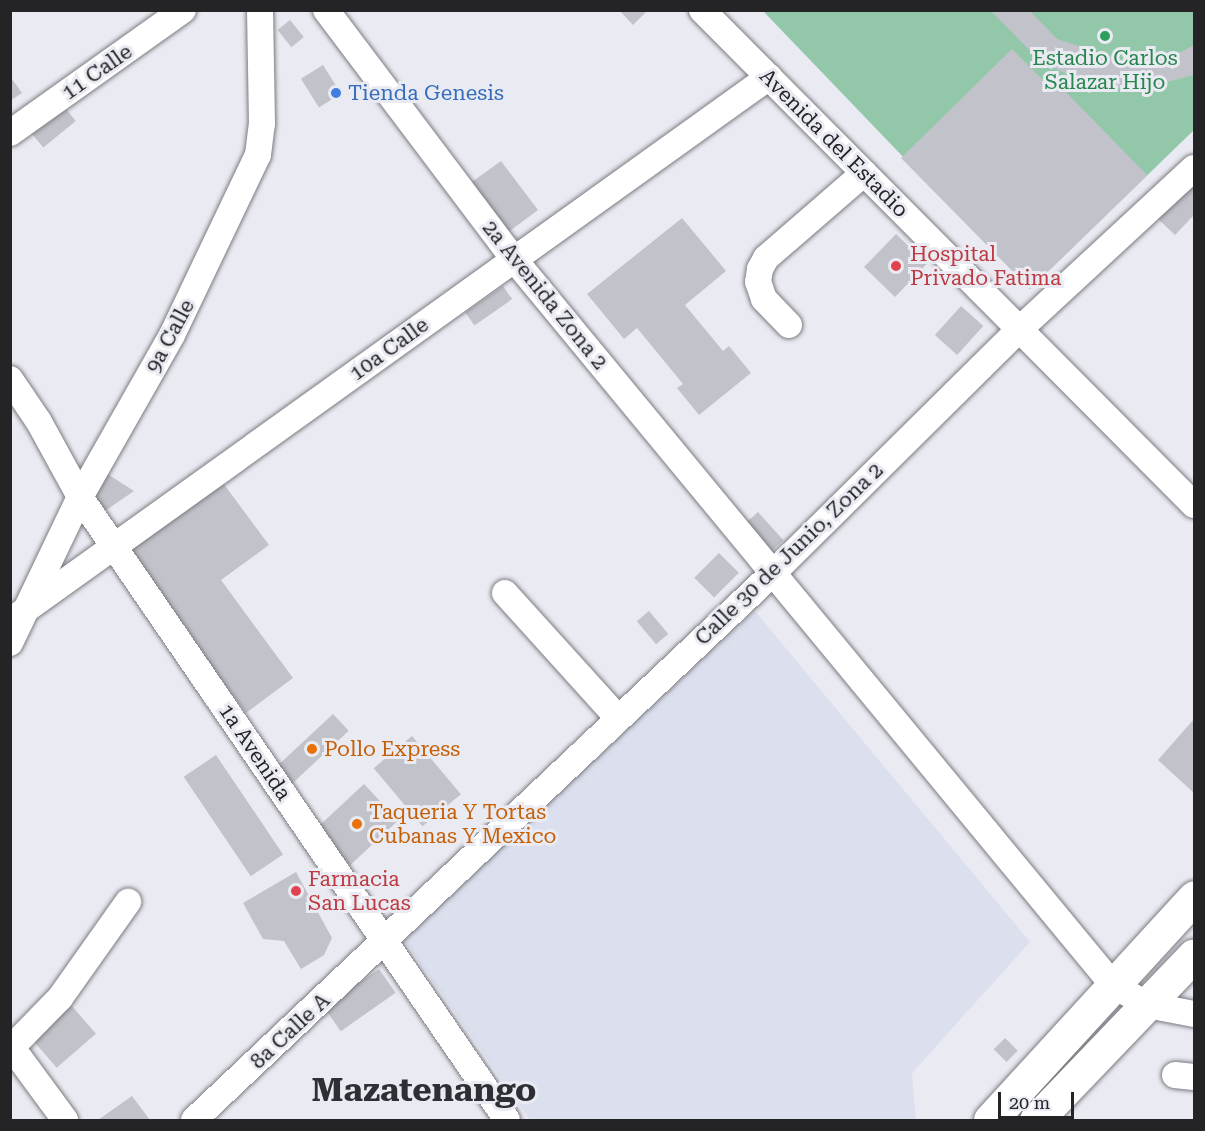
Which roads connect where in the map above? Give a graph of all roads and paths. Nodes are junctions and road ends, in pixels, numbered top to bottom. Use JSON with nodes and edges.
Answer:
{"nodes":[{"id":1,"x":260,"y":10,"type":"edge"},
{"id":2,"x":326,"y":10,"type":"edge"},
{"id":3,"x":702,"y":10,"type":"edge"},
{"id":4,"x":167,"y":15,"type":"edge"},
{"id":5,"x":769,"y":77,"type":"junction"},
{"id":6,"x":10,"y":133,"type":"edge"},
{"id":7,"x":1194,"y":168,"type":"edge"},
{"id":8,"x":864,"y":173,"type":"junction"},
{"id":9,"x":513,"y":258,"type":"junction"},
{"id":10,"x":789,"y":325,"type":"dead end"},
{"id":11,"x":1020,"y":329,"type":"junction"},
{"id":12,"x":10,"y":379,"type":"edge"},
{"id":13,"x":80,"y":497,"type":"junction"},
{"id":14,"x":1194,"y":505,"type":"edge"},
{"id":15,"x":116,"y":547,"type":"junction"},
{"id":16,"x":772,"y":574,"type":"junction"},
{"id":17,"x":505,"y":593,"type":"dead end"},
{"id":18,"x":20,"y":614,"type":"edge"},
{"id":19,"x":10,"y":643,"type":"edge"},
{"id":20,"x":618,"y":718,"type":"junction"},
{"id":21,"x":1194,"y":897,"type":"edge"},
{"id":22,"x":128,"y":902,"type":"dead end"},
{"id":23,"x":385,"y":942,"type":"junction"},
{"id":24,"x":1194,"y":955,"type":"edge"},
{"id":25,"x":1113,"y":985,"type":"junction"},
{"id":26,"x":1147,"y":1005,"type":"junction"},
{"id":27,"x":1194,"y":1014,"type":"edge"},
{"id":28,"x":11,"y":1046,"type":"edge"},
{"id":29,"x":65,"y":1120,"type":"edge"},
{"id":30,"x":194,"y":1120,"type":"edge"},
{"id":31,"x":507,"y":1120,"type":"edge"},
{"id":32,"x":990,"y":1120,"type":"edge"},
{"id":33,"x":1036,"y":1120,"type":"edge"}],
"edges":[{"from":1,"to":13,"type":"street","name":"9a Calle"},
{"from":2,"to":9,"type":"street","name":"2a Avenida Zona 2"},
{"from":3,"to":5,"type":"street","name":"Avenida del Estadio"},
{"from":4,"to":6,"type":"street","name":"11 Calle"},
{"from":5,"to":8,"type":"street","name":"Avenida del Estadio"},
{"from":5,"to":9,"type":"street","name":"10a Calle"},
{"from":7,"to":11,"type":"street","name":"Calle 30 de Junio, Zona 2"},
{"from":8,"to":10,"type":"street"},
{"from":8,"to":11,"type":"street","name":"Avenida del Estadio"},
{"from":9,"to":15,"type":"street","name":"10a Calle"},
{"from":9,"to":16,"type":"street","name":"2a Avenida Zona 2"},
{"from":11,"to":14,"type":"street","name":"Avenida del Estadio"},
{"from":11,"to":16,"type":"street","name":"Calle 30 de Junio, Zona 2"},
{"from":12,"to":13,"type":"street","name":"1a Avenida"},
{"from":13,"to":15,"type":"street","name":"1a Avenida"},
{"from":13,"to":18,"type":"street","name":"9a Calle"},
{"from":15,"to":18,"type":"street","name":"10a Calle"},
{"from":15,"to":23,"type":"street","name":"1a Avenida"},
{"from":16,"to":20,"type":"street","name":"Calle 30 de Junio, Zona 2"},
{"from":16,"to":25,"type":"street","name":"2a Avenida Zona 2"},
{"from":17,"to":20,"type":"street"},
{"from":18,"to":19,"type":"street","name":"9a Calle"},
{"from":20,"to":23,"type":"street","name":"Calle 30 de Junio, Zona 2"},
{"from":21,"to":25,"type":"main road"},
{"from":22,"to":28,"type":"street"},
{"from":23,"to":30,"type":"street","name":"8a Calle A"},
{"from":23,"to":31,"type":"street","name":"1a Avenida"},
{"from":24,"to":26,"type":"main road"},
{"from":25,"to":26,"type":"street","name":"2a Avenida Zona 2"},
{"from":25,"to":32,"type":"main road"},
{"from":26,"to":27,"type":"street","name":"2a Avenida Zona 2"},
{"from":26,"to":33,"type":"main road"},
{"from":28,"to":29,"type":"street"}]}
